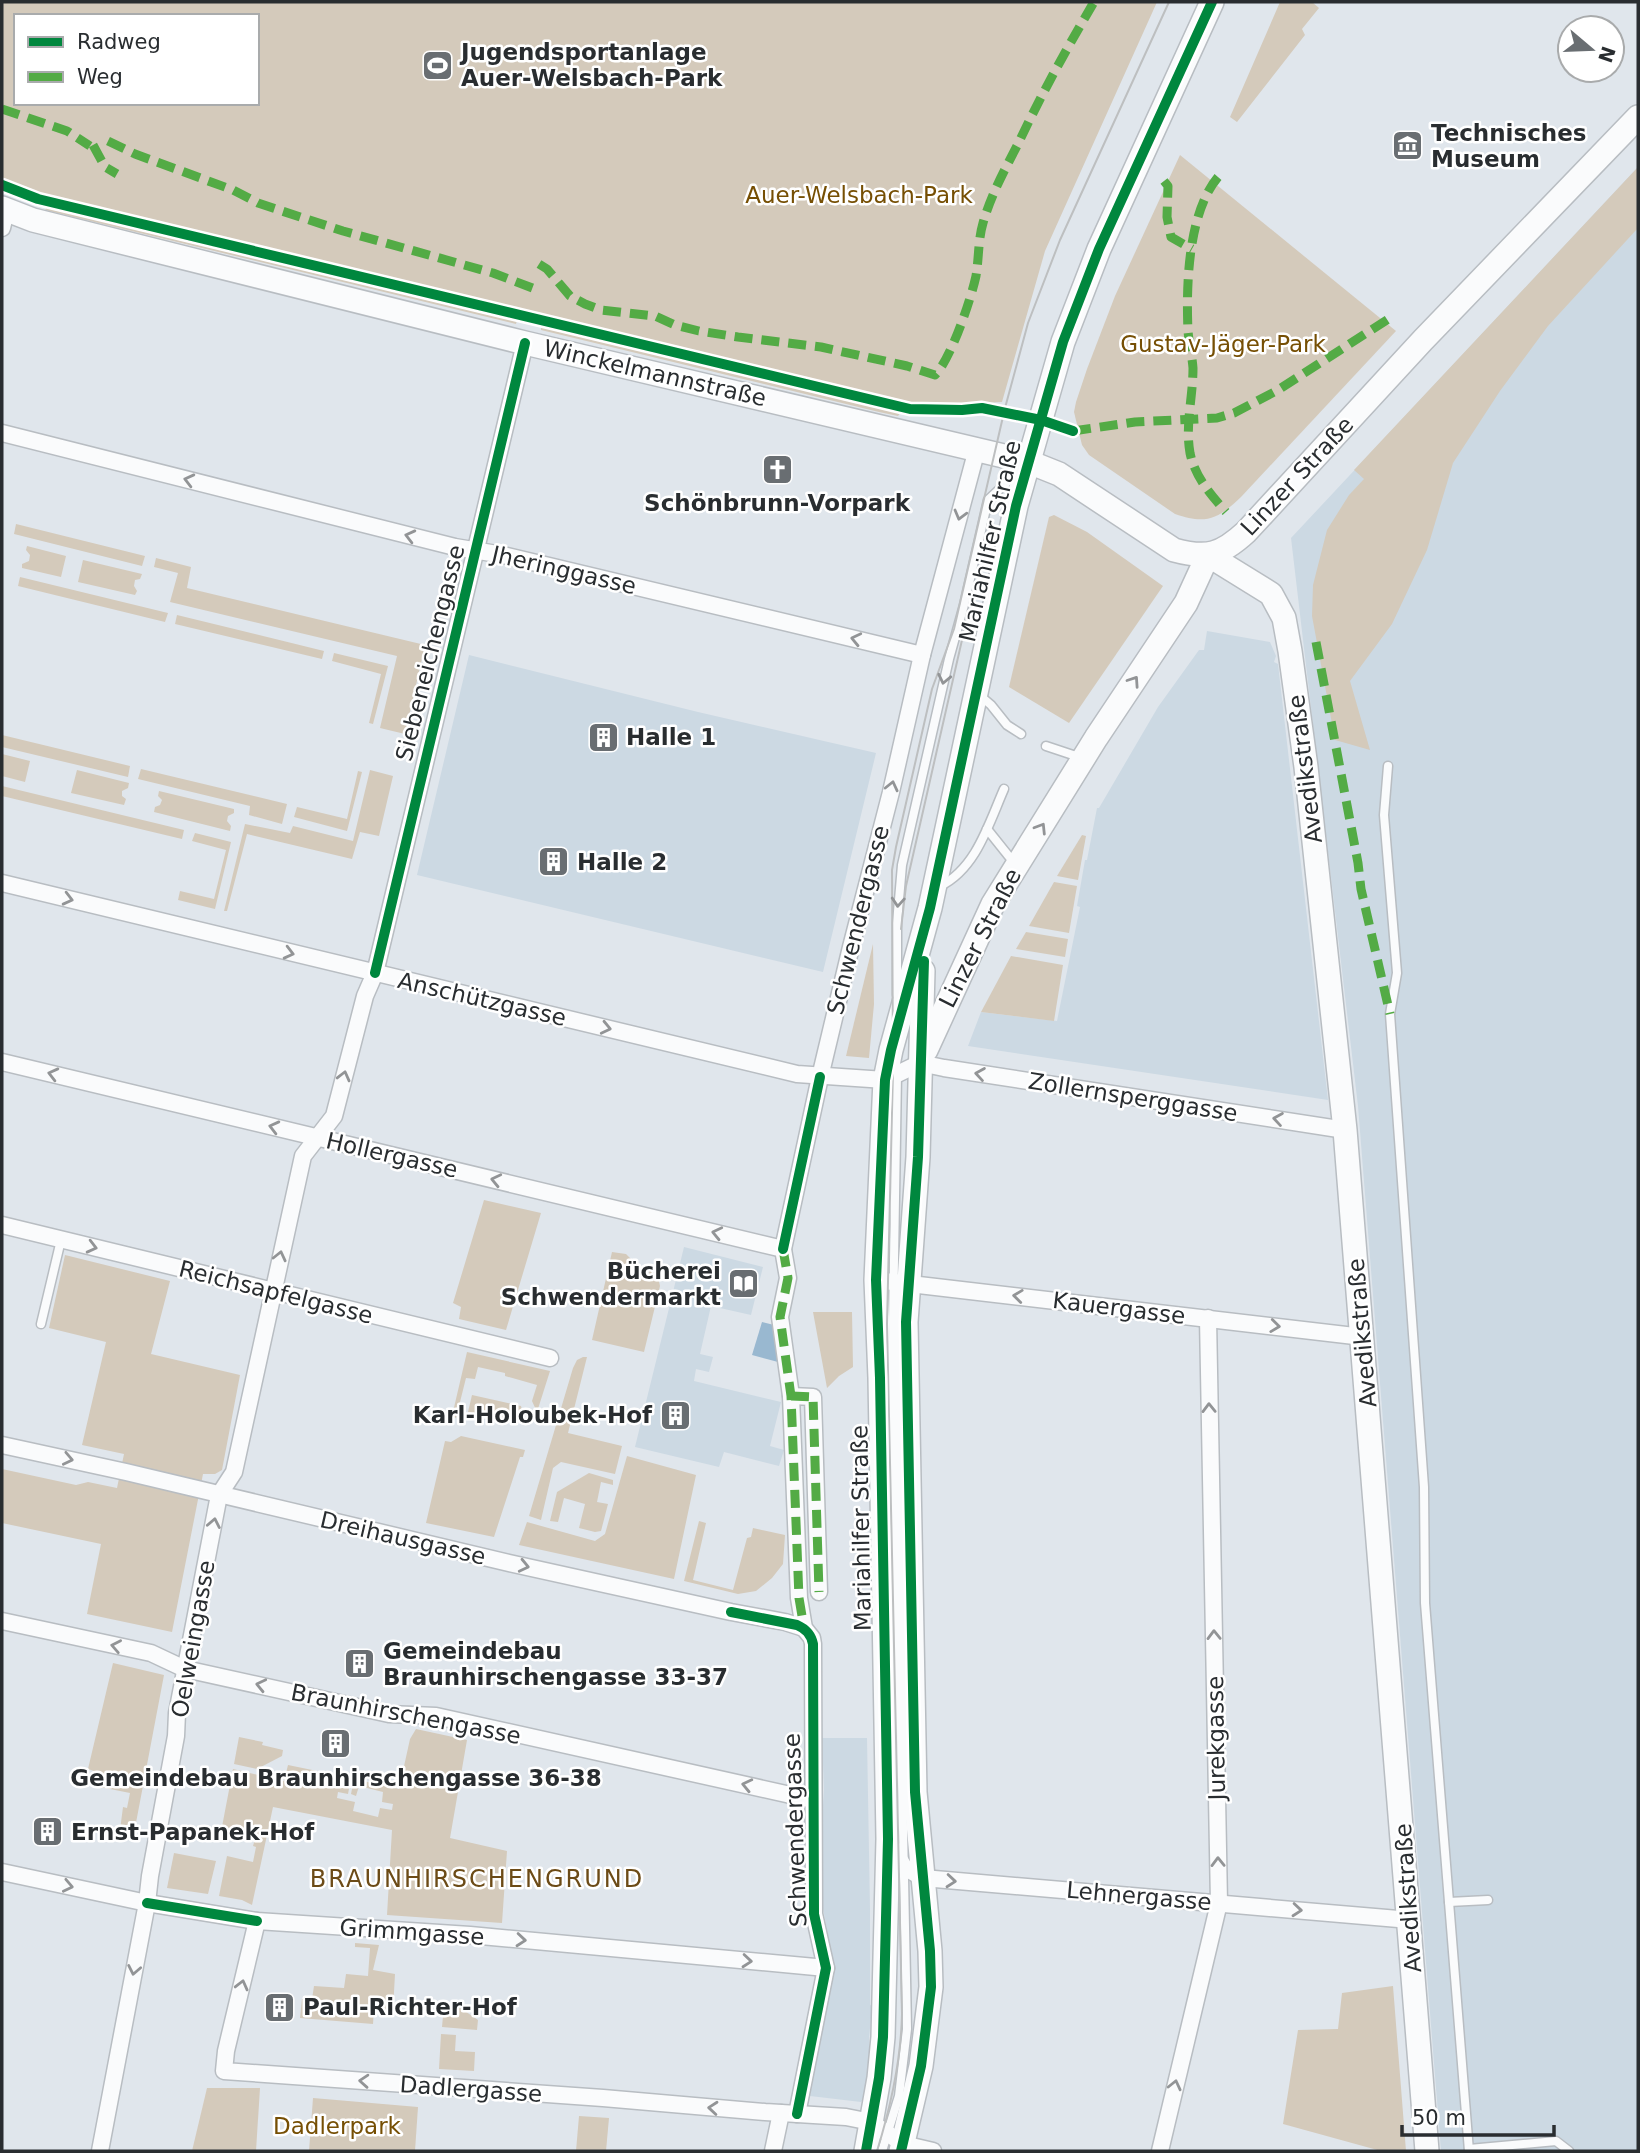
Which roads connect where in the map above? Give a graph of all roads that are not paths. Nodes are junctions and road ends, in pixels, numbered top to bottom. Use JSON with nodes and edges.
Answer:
{"nodes":[{"id":1,"x":1212,"y":2,"type":"edge"},
{"id":2,"x":1638,"y":117,"type":"edge"},
{"id":3,"x":3,"y":215,"type":"edge"},
{"id":4,"x":525,"y":343,"type":"junction"},
{"id":5,"x":2,"y":433,"type":"edge"},
{"id":6,"x":977,"y":449,"type":"junction"},
{"id":7,"x":1028,"y":462,"type":"junction"},
{"id":8,"x":476,"y":550,"type":"junction"},
{"id":9,"x":1208,"y":555,"type":"junction"},
{"id":10,"x":922,"y":655,"type":"junction"},
{"id":11,"x":976,"y":692,"type":"junction"},
{"id":12,"x":1021,"y":734,"type":"dead end"},
{"id":13,"x":1046,"y":746,"type":"dead end"},
{"id":14,"x":1083,"y":758,"type":"junction"},
{"id":15,"x":1388,"y":766,"type":"dead end"},
{"id":16,"x":1004,"y":789,"type":"dead end"},
{"id":17,"x":987,"y":830,"type":"junction"},
{"id":18,"x":1017,"y":866,"type":"junction"},
{"id":19,"x":2,"y":883,"type":"edge"},
{"id":20,"x":932,"y":898,"type":"junction"},
{"id":21,"x":375,"y":973,"type":"junction"},
{"id":22,"x":901,"y":1032,"type":"junction"},
{"id":23,"x":2,"y":1062,"type":"edge"},
{"id":24,"x":901,"y":1070,"type":"junction"},
{"id":25,"x":820,"y":1077,"type":"junction"},
{"id":26,"x":1345,"y":1130,"type":"junction"},
{"id":27,"x":317,"y":1137,"type":"junction"},
{"id":28,"x":2,"y":1226,"type":"edge"},
{"id":29,"x":61,"y":1240,"type":"junction"},
{"id":30,"x":783,"y":1249,"type":"junction"},
{"id":31,"x":893,"y":1282,"type":"junction"},
{"id":32,"x":272,"y":1292,"type":"junction"},
{"id":33,"x":1208,"y":1318,"type":"junction"},
{"id":34,"x":41,"y":1324,"type":"dead end"},
{"id":35,"x":1363,"y":1336,"type":"junction"},
{"id":36,"x":550,"y":1358,"type":"dead end"},
{"id":37,"x":791,"y":1396,"type":"junction"},
{"id":38,"x":2,"y":1445,"type":"edge"},
{"id":39,"x":219,"y":1495,"type":"junction"},
{"id":40,"x":896,"y":1548,"type":"junction"},
{"id":41,"x":819,"y":1592,"type":"dead end"},
{"id":42,"x":2,"y":1621,"type":"edge"},
{"id":43,"x":804,"y":1628,"type":"junction"},
{"id":44,"x":185,"y":1669,"type":"junction"},
{"id":45,"x":899,"y":1684,"type":"junction"},
{"id":46,"x":813,"y":1800,"type":"junction"},
{"id":47,"x":888,"y":1839,"type":"junction"},
{"id":48,"x":2,"y":1872,"type":"edge"},
{"id":49,"x":913,"y":1872,"type":"junction"},
{"id":50,"x":1488,"y":1900,"type":"dead end"},
{"id":51,"x":1449,"y":1902,"type":"junction"},
{"id":52,"x":147,"y":1903,"type":"junction"},
{"id":53,"x":1219,"y":1903,"type":"junction"},
{"id":54,"x":1410,"y":1920,"type":"junction"},
{"id":55,"x":257,"y":1921,"type":"junction"},
{"id":56,"x":826,"y":1968,"type":"junction"},
{"id":57,"x":789,"y":2114,"type":"junction"},
{"id":58,"x":889,"y":2140,"type":"edge"},
{"id":59,"x":1469,"y":2150,"type":"edge"},
{"id":60,"x":100,"y":2151,"type":"edge"},
{"id":61,"x":773,"y":2151,"type":"edge"},
{"id":62,"x":866,"y":2151,"type":"edge"},
{"id":63,"x":933,"y":2151,"type":"edge"},
{"id":64,"x":1160,"y":2151,"type":"edge"},
{"id":65,"x":1427,"y":2151,"type":"edge"},
{"id":66,"x":1569,"y":2151,"type":"edge"}],
"edges":[{"from":1,"to":7,"type":"street","name":"Mariahilfer Straße"},
{"from":2,"to":9,"type":"street","name":"Linzer Straße"},
{"from":3,"to":4,"type":"street","name":"Winckelmannstraße"},
{"from":4,"to":6,"type":"street","name":"Winckelmannstraße"},
{"from":4,"to":8,"type":"street","name":"Siebeneichengasse"},
{"from":8,"to":5,"type":"street","name":"Jheringgasse","one_way":true},
{"from":6,"to":7,"type":"street","name":"Winckelmannstraße"},
{"from":6,"to":10,"type":"street","name":"Schwendergasse","one_way":true},
{"from":7,"to":9,"type":"street","name":"Winckelmannstraße"},
{"from":7,"to":11,"type":"street","name":"Mariahilfer Straße"},
{"from":7,"to":22,"type":"lane","one_way":true},
{"from":10,"to":8,"type":"street","name":"Jheringgasse","one_way":true},
{"from":8,"to":21,"type":"street","name":"Siebeneichengasse"},
{"from":14,"to":9,"type":"street","name":"Linzer Straße","one_way":true},
{"from":9,"to":26,"type":"street","name":"Avedikstraße"},
{"from":25,"to":10,"type":"street","name":"Schwendergasse","one_way":true},
{"from":11,"to":12,"type":"lane"},
{"from":11,"to":20,"type":"street","name":"Mariahilfer Straße"},
{"from":13,"to":14,"type":"lane"},
{"from":18,"to":14,"type":"street","name":"Linzer Straße","one_way":true},
{"from":15,"to":51,"type":"lane"},
{"from":16,"to":17,"type":"lane"},
{"from":17,"to":18,"type":"lane"},
{"from":17,"to":20,"type":"lane"},
{"from":18,"to":24,"type":"street","name":"Linzer Straße"},
{"from":19,"to":21,"type":"street","name":"Anschützgasse","one_way":true},
{"from":20,"to":22,"type":"street","name":"Mariahilfer Straße"},
{"from":20,"to":24,"type":"street","name":"Mariahilfer Straße"},
{"from":21,"to":25,"type":"street","name":"Anschützgasse","one_way":true},
{"from":27,"to":21,"type":"street","name":"Siebeneichengasse","one_way":true},
{"from":22,"to":24,"type":"street","name":"Mariahilfer Straße"},
{"from":27,"to":23,"type":"street","name":"Hollergasse","one_way":true},
{"from":24,"to":25,"type":"street","name":"Anschützgasse"},
{"from":26,"to":24,"type":"street","name":"Zollernsperggasse","one_way":true},
{"from":24,"to":31,"type":"street","name":"Mariahilfer Straße"},
{"from":24,"to":31,"type":"street","name":"Mariahilfer Straße"},
{"from":25,"to":30,"type":"street","name":"Schwendergasse"},
{"from":26,"to":35,"type":"street","name":"Avedikstraße"},
{"from":30,"to":27,"type":"street","name":"Hollergasse","one_way":true},
{"from":32,"to":27,"type":"street","name":"Oelweingasse","one_way":true},
{"from":28,"to":29,"type":"street","name":"Reichsapfelgasse"},
{"from":29,"to":32,"type":"street","name":"Reichsapfelgasse","one_way":true},
{"from":29,"to":34,"type":"lane"},
{"from":30,"to":37,"type":"street","name":"Schwendergasse"},
{"from":33,"to":31,"type":"street","name":"Kauergasse","one_way":true},
{"from":31,"to":40,"type":"street","name":"Mariahilfer Straße"},
{"from":31,"to":40,"type":"street","name":"Mariahilfer Straße"},
{"from":32,"to":36,"type":"street","name":"Reichsapfelgasse"},
{"from":32,"to":39,"type":"street","name":"Oelweingasse"},
{"from":33,"to":35,"type":"street","name":"Kauergasse","one_way":true},
{"from":53,"to":33,"type":"street","name":"Jurekgasse","one_way":true},
{"from":35,"to":54,"type":"street","name":"Avedikstraße"},
{"from":37,"to":41,"type":"street"},
{"from":37,"to":43,"type":"street","name":"Schwendergasse"},
{"from":38,"to":39,"type":"street","name":"Dreihausgasse","one_way":true},
{"from":39,"to":43,"type":"street","name":"Dreihausgasse","one_way":true},
{"from":44,"to":39,"type":"street","name":"Oelweingasse","one_way":true},
{"from":40,"to":45,"type":"street","name":"Mariahilfer Straße"},
{"from":44,"to":42,"type":"street","name":"Braunhirschengasse","one_way":true},
{"from":43,"to":46,"type":"street","name":"Schwendergasse"},
{"from":46,"to":44,"type":"street","name":"Braunhirschengasse","one_way":true},
{"from":44,"to":52,"type":"street","name":"Oelweingasse"},
{"from":45,"to":47,"type":"street","name":"Mariahilfer Straße"},
{"from":45,"to":49,"type":"street","name":"Mariahilfer Straße"},
{"from":46,"to":56,"type":"street","name":"Schwendergasse"},
{"from":47,"to":49,"type":"street"},
{"from":47,"to":58,"type":"street","name":"Mariahilfer Straße"},
{"from":48,"to":52,"type":"street","name":"Grimmgasse","one_way":true},
{"from":49,"to":53,"type":"street","name":"Lehnergasse","one_way":true},
{"from":49,"to":58,"type":"street","name":"Mariahilfer Straße"},
{"from":50,"to":51,"type":"lane"},
{"from":51,"to":59,"type":"lane"},
{"from":52,"to":55,"type":"street","name":"Grimmgasse"},
{"from":52,"to":60,"type":"street","name":"Oelweingasse","one_way":true},
{"from":53,"to":54,"type":"street","name":"Lehnergasse","one_way":true},
{"from":64,"to":53,"type":"street","name":"Jurekgasse","one_way":true},
{"from":54,"to":65,"type":"street","name":"Avedikstraße"},
{"from":55,"to":56,"type":"street","name":"Grimmgasse","one_way":true},
{"from":57,"to":55,"type":"street","name":"Dadlergasse","one_way":true},
{"from":56,"to":57,"type":"street","name":"Schwendergasse"},
{"from":57,"to":58,"type":"street","name":"Dadlergasse"},
{"from":57,"to":61,"type":"street","name":"Schwendergasse"},
{"from":58,"to":62,"type":"street","name":"Mariahilfer Straße"},
{"from":58,"to":63,"type":"street","name":"Dadlergasse"},
{"from":59,"to":66,"type":"lane"}]}
